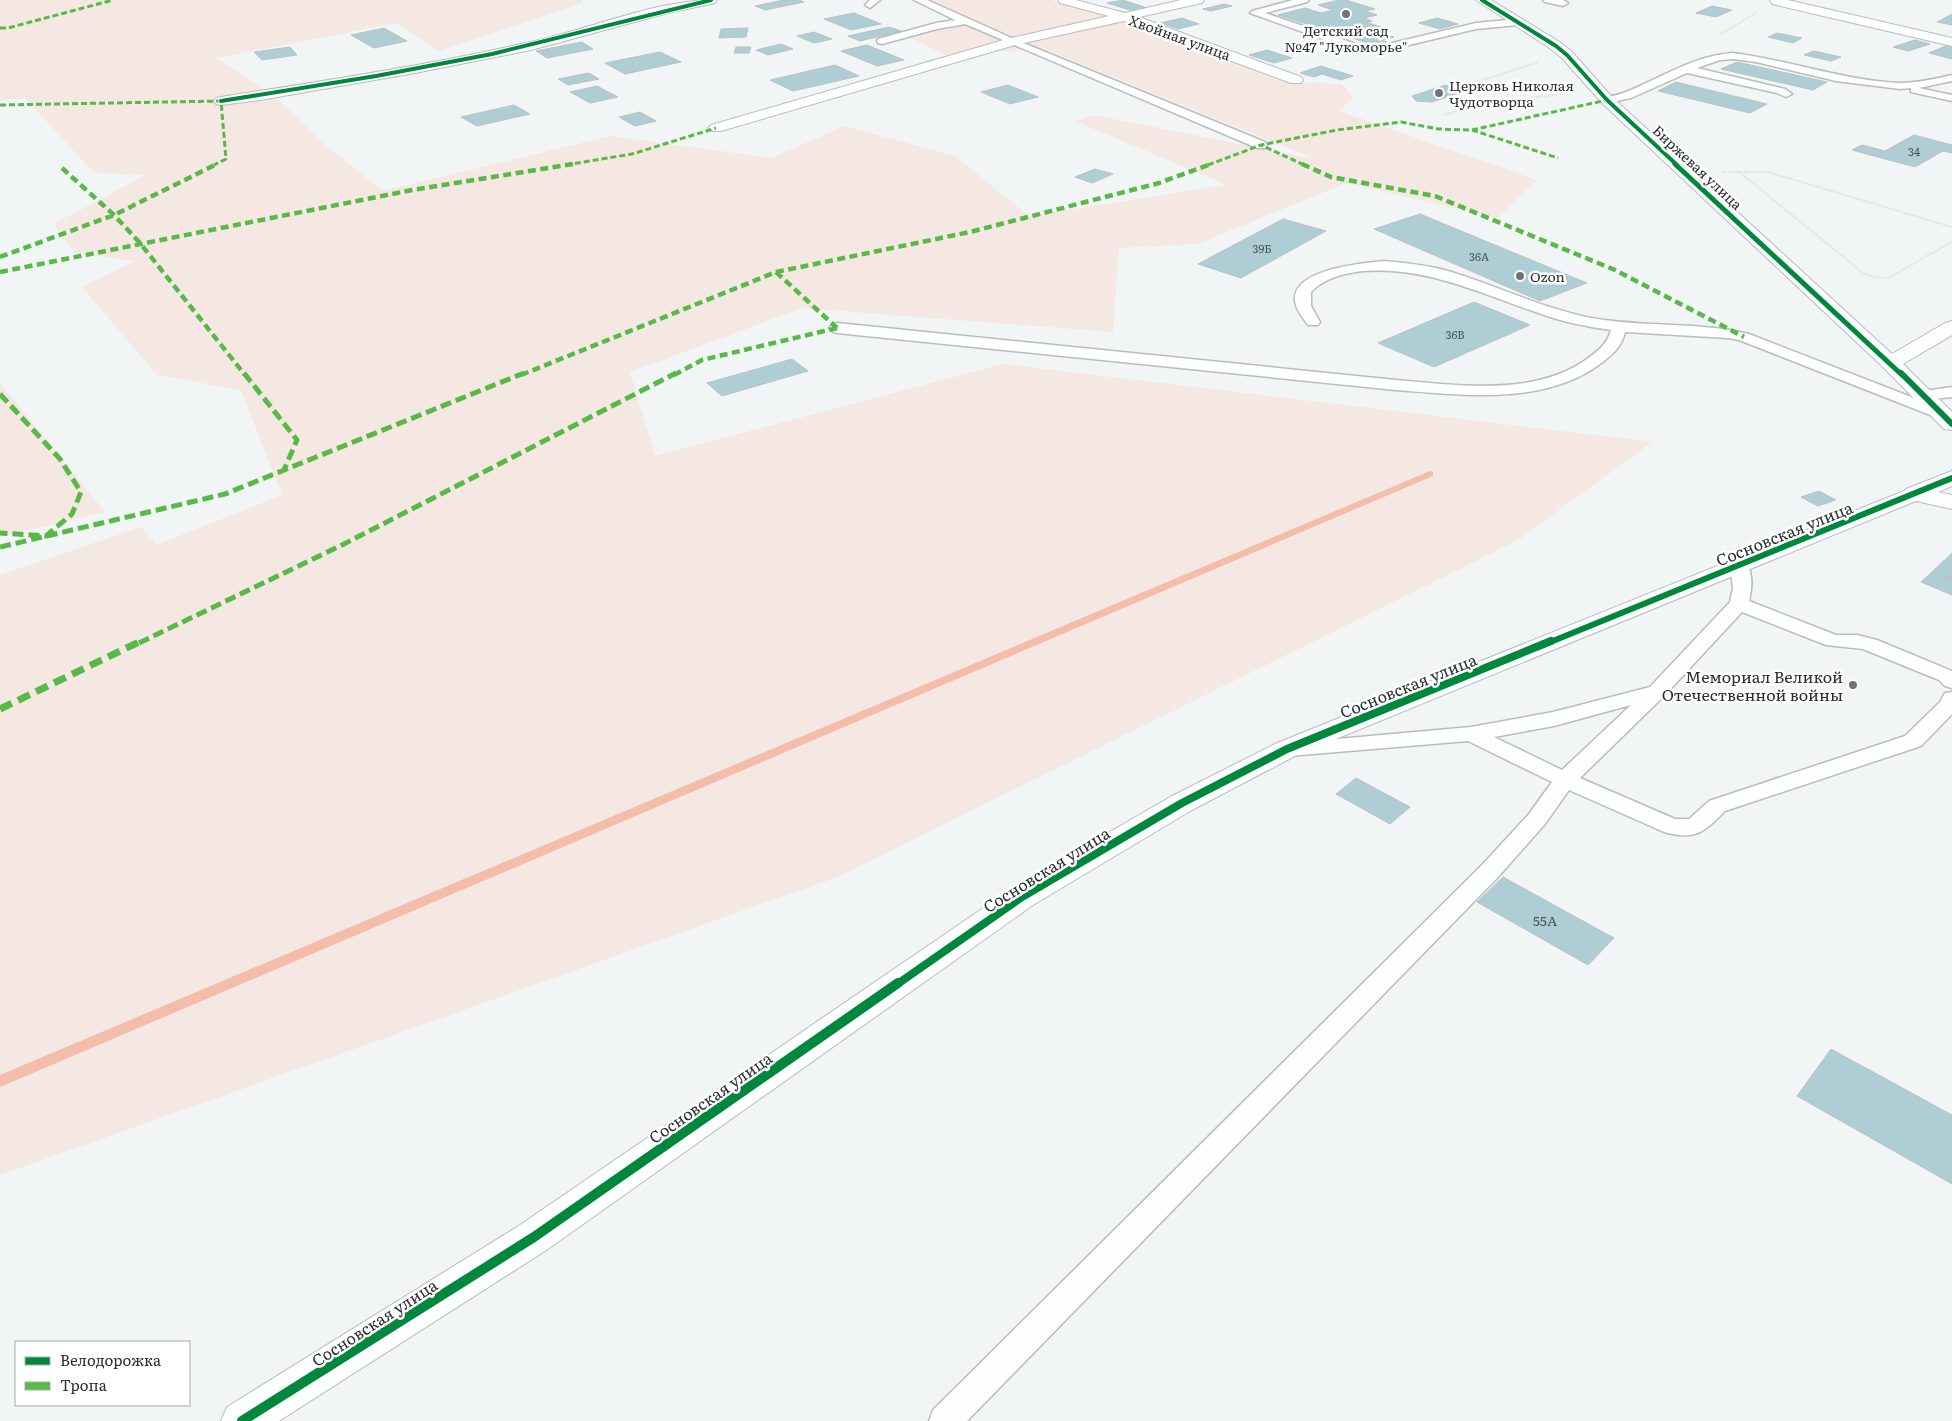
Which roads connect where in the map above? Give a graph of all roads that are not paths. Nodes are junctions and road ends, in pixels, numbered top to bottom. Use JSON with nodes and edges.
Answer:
{"nodes":[{"id":1,"x":711,"y":0,"type":"edge"},
{"id":2,"x":919,"y":0,"type":"edge"},
{"id":3,"x":1064,"y":0,"type":"edge"},
{"id":4,"x":1198,"y":0,"type":"edge"},
{"id":5,"x":1304,"y":0,"type":"edge"},
{"id":6,"x":1483,"y":0,"type":"edge"},
{"id":7,"x":1548,"y":0,"type":"edge"},
{"id":8,"x":1777,"y":0,"type":"edge"},
{"id":9,"x":1562,"y":2,"type":"dead end"},
{"id":10,"x":1124,"y":16,"type":"junction"},
{"id":11,"x":966,"y":21,"type":"junction"},
{"id":12,"x":1518,"y":22,"type":"junction"},
{"id":13,"x":882,"y":41,"type":"dead end"},
{"id":14,"x":1012,"y":42,"type":"junction"},
{"id":15,"x":1952,"y":42,"type":"edge"},
{"id":16,"x":1686,"y":69,"type":"junction"},
{"id":17,"x":1672,"y":75,"type":"junction"},
{"id":18,"x":1952,"y":78,"type":"edge"},
{"id":19,"x":1296,"y":80,"type":"dead end"},
{"id":20,"x":1900,"y":86,"type":"junction"},
{"id":21,"x":1604,"y":96,"type":"junction"},
{"id":22,"x":1952,"y":98,"type":"edge"},
{"id":23,"x":221,"y":102,"type":"dead end"},
{"id":24,"x":716,"y":128,"type":"dead end"},
{"id":25,"x":1261,"y":145,"type":"dead end"},
{"id":26,"x":1314,"y":322,"type":"dead end"},
{"id":27,"x":1619,"y":326,"type":"junction"},
{"id":28,"x":1952,"y":327,"type":"edge"},
{"id":29,"x":837,"y":328,"type":"dead end"},
{"id":30,"x":1890,"y":363,"type":"junction"},
{"id":31,"x":1952,"y":392,"type":"edge"},
{"id":32,"x":1923,"y":395,"type":"junction"},
{"id":33,"x":1948,"y":420,"type":"edge"},
{"id":34,"x":1952,"y":478,"type":"edge"},
{"id":35,"x":1914,"y":494,"type":"junction"},
{"id":36,"x":1952,"y":502,"type":"edge"},
{"id":37,"x":1740,"y":566,"type":"junction"},
{"id":38,"x":1739,"y":604,"type":"junction"},
{"id":39,"x":1952,"y":682,"type":"edge"},
{"id":40,"x":1657,"y":692,"type":"junction"},
{"id":41,"x":1951,"y":702,"type":"edge"},
{"id":42,"x":1471,"y":734,"type":"junction"},
{"id":43,"x":1287,"y":749,"type":"junction"},
{"id":44,"x":1565,"y":780,"type":"junction"},
{"id":45,"x":252,"y":1418,"type":"edge"},
{"id":46,"x":945,"y":1421,"type":"edge"}],
"edges":[{"from":1,"to":23,"type":"street"},
{"from":2,"to":11,"type":"lane"},
{"from":3,"to":10,"type":"street","name":"Хвойная улица"},
{"from":4,"to":10,"type":"street"},
{"from":5,"to":12,"type":"lane"},
{"from":6,"to":12,"type":"street","name":"Биржевая улица"},
{"from":7,"to":9,"type":"lane"},
{"from":8,"to":15,"type":"street"},
{"from":10,"to":14,"type":"street"},
{"from":10,"to":19,"type":"street","name":"Хвойная улица"},
{"from":11,"to":13,"type":"lane"},
{"from":11,"to":14,"type":"lane"},
{"from":12,"to":21,"type":"street","name":"Биржевая улица"},
{"from":14,"to":24,"type":"street"},
{"from":14,"to":25,"type":"lane"},
{"from":16,"to":17,"type":"lane"},
{"from":16,"to":17,"type":"lane"},
{"from":16,"to":20,"type":"lane"},
{"from":17,"to":21,"type":"lane"},
{"from":18,"to":20,"type":"lane"},
{"from":20,"to":22,"type":"lane"},
{"from":21,"to":30,"type":"street","name":"Биржевая улица"},
{"from":26,"to":27,"type":"lane"},
{"from":27,"to":29,"type":"lane"},
{"from":27,"to":33,"type":"lane"},
{"from":28,"to":30,"type":"street"},
{"from":30,"to":32,"type":"street","name":"Биржевая улица"},
{"from":31,"to":32,"type":"lane"},
{"from":32,"to":33,"type":"street","name":"Биржевая улица"},
{"from":34,"to":35,"type":"street","name":"Сосновская улица"},
{"from":35,"to":36,"type":"street"},
{"from":35,"to":37,"type":"street","name":"Сосновская улица"},
{"from":37,"to":38,"type":"lane"},
{"from":37,"to":43,"type":"street","name":"Сосновская улица"},
{"from":38,"to":39,"type":"lane"},
{"from":38,"to":40,"type":"lane"},
{"from":40,"to":42,"type":"lane"},
{"from":40,"to":44,"type":"lane"},
{"from":41,"to":44,"type":"lane"},
{"from":42,"to":43,"type":"lane"},
{"from":42,"to":44,"type":"lane"},
{"from":43,"to":45,"type":"street","name":"Сосновская улица"},
{"from":44,"to":46,"type":"lane"}]}
